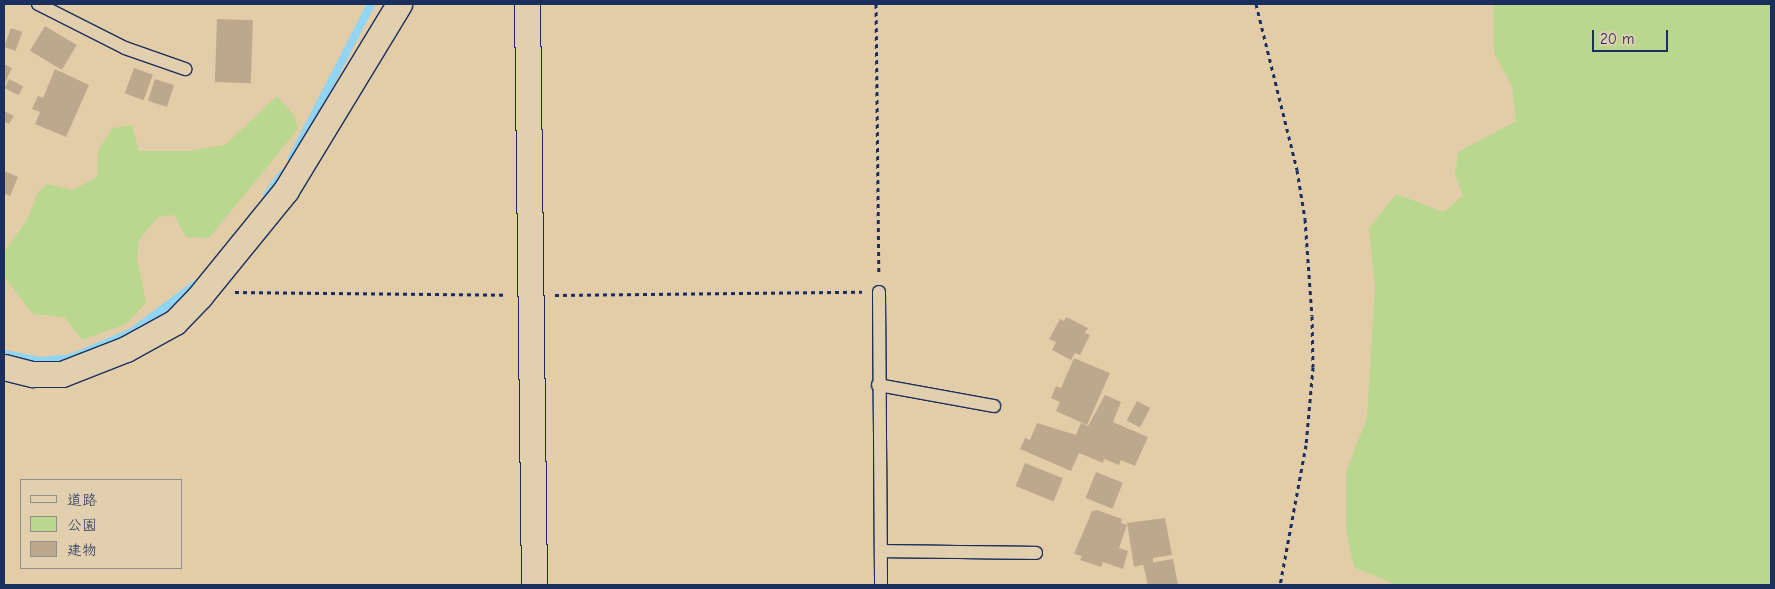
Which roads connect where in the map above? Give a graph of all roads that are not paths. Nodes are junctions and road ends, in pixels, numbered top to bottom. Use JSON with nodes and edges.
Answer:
{"nodes":[{"id":1,"x":38,"y":4,"type":"edge"},
{"id":2,"x":400,"y":4,"type":"edge"},
{"id":3,"x":527,"y":4,"type":"edge"},
{"id":4,"x":185,"y":70,"type":"dead end"},
{"id":5,"x":879,"y":292,"type":"road end"},
{"id":6,"x":4,"y":367,"type":"edge"},
{"id":7,"x":878,"y":385,"type":"junction"},
{"id":8,"x":994,"y":406,"type":"dead end"},
{"id":9,"x":881,"y":551,"type":"junction"},
{"id":10,"x":1036,"y":553,"type":"dead end"},
{"id":11,"x":534,"y":585,"type":"edge"},
{"id":12,"x":881,"y":585,"type":"edge"}],
"edges":[{"from":1,"to":4,"type":"lane"},
{"from":2,"to":6,"type":"street"},
{"from":3,"to":11,"type":"street"},
{"from":5,"to":7,"type":"lane"},
{"from":7,"to":8,"type":"lane"},
{"from":7,"to":9,"type":"lane"},
{"from":9,"to":10,"type":"lane"},
{"from":9,"to":12,"type":"lane"}]}
